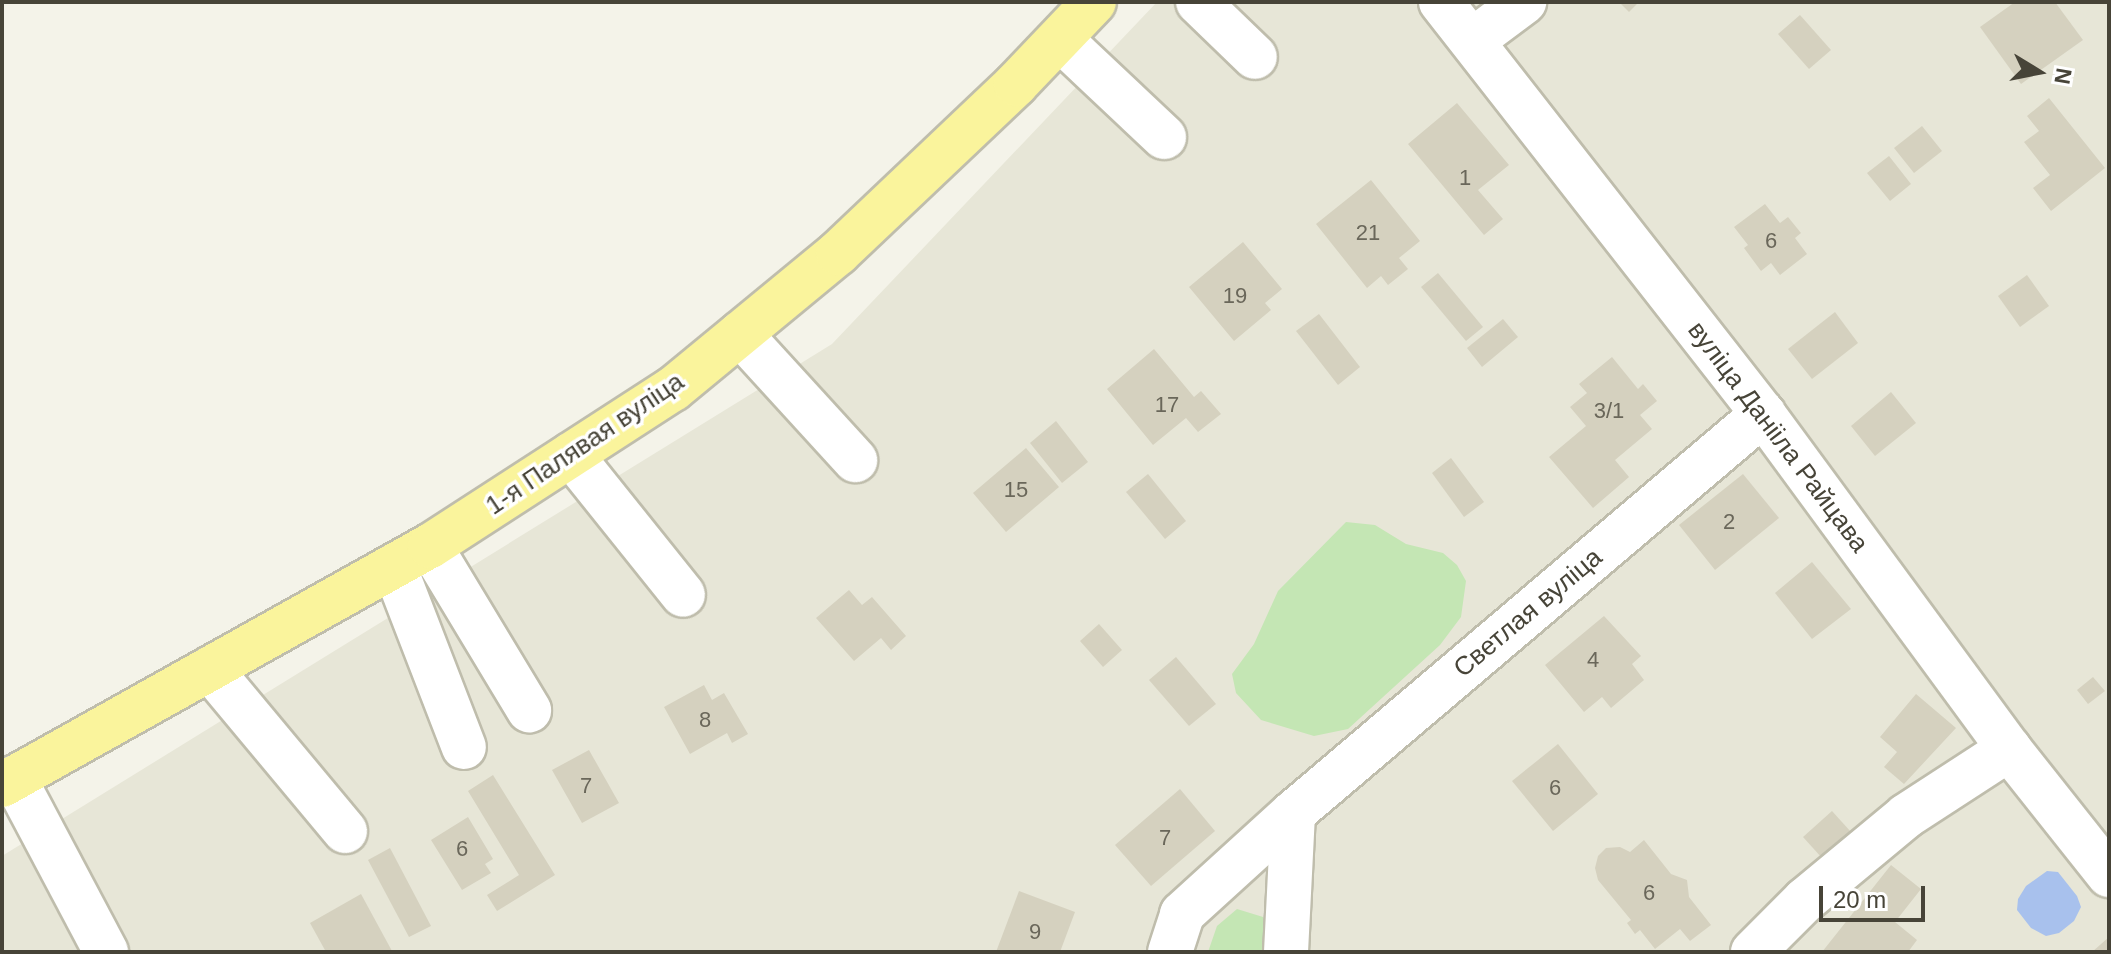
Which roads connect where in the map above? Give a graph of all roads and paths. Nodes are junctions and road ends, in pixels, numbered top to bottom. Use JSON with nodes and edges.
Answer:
{"nodes":[{"id":1,"x":1094,"y":2,"type":"edge"},
{"id":2,"x":1198,"y":2,"type":"edge"},
{"id":3,"x":1441,"y":2,"type":"edge"},
{"id":4,"x":1524,"y":2,"type":"edge"},
{"id":5,"x":1060,"y":39,"type":"junction"},
{"id":6,"x":1473,"y":40,"type":"junction"},
{"id":7,"x":1255,"y":57,"type":"dead end"},
{"id":8,"x":1164,"y":137,"type":"dead end"},
{"id":9,"x":740,"y":334,"type":"junction"},
{"id":10,"x":1763,"y":414,"type":"junction"},
{"id":11,"x":571,"y":455,"type":"junction"},
{"id":12,"x":855,"y":460,"type":"dead end"},
{"id":13,"x":412,"y":556,"type":"junction"},
{"id":14,"x":683,"y":595,"type":"dead end"},
{"id":15,"x":210,"y":669,"type":"junction"},
{"id":16,"x":529,"y":710,"type":"dead end"},
{"id":17,"x":464,"y":747,"type":"dead end"},
{"id":18,"x":2009,"y":749,"type":"junction"},
{"id":19,"x":8,"y":782,"type":"edge"},
{"id":20,"x":1293,"y":813,"type":"junction"},
{"id":21,"x":345,"y":831,"type":"dead end"},
{"id":22,"x":2109,"y":875,"type":"edge"},
{"id":23,"x":106,"y":952,"type":"edge"},
{"id":24,"x":1170,"y":952,"type":"edge"},
{"id":25,"x":1286,"y":952,"type":"edge"},
{"id":26,"x":1753,"y":952,"type":"edge"}],
"edges":[{"from":1,"to":5,"type":"main road","name":"1-я Палявая вуліца"},
{"from":2,"to":7,"type":"street"},
{"from":3,"to":6,"type":"street","name":"вуліца Данііла Райцава"},
{"from":4,"to":6,"type":"street"},
{"from":5,"to":8,"type":"street"},
{"from":5,"to":9,"type":"main road","name":"1-я Палявая вуліца"},
{"from":6,"to":10,"type":"street","name":"вуліца Данііла Райцава"},
{"from":9,"to":11,"type":"main road","name":"1-я Палявая вуліца"},
{"from":9,"to":12,"type":"street"},
{"from":10,"to":18,"type":"street","name":"вуліца Данііла Райцава"},
{"from":10,"to":20,"type":"street","name":"Светлая вуліца"},
{"from":11,"to":13,"type":"main road","name":"1-я Палявая вуліца"},
{"from":11,"to":14,"type":"street"},
{"from":13,"to":15,"type":"main road","name":"1-я Палявая вуліца"},
{"from":13,"to":16,"type":"street"},
{"from":13,"to":17,"type":"street"},
{"from":15,"to":19,"type":"main road","name":"1-я Палявая вуліца"},
{"from":15,"to":21,"type":"street"},
{"from":18,"to":22,"type":"street","name":"вуліца Данііла Райцава"},
{"from":18,"to":26,"type":"street"},
{"from":19,"to":23,"type":"street"},
{"from":20,"to":24,"type":"street","name":"Светлая вуліца"},
{"from":20,"to":25,"type":"street"}]}
